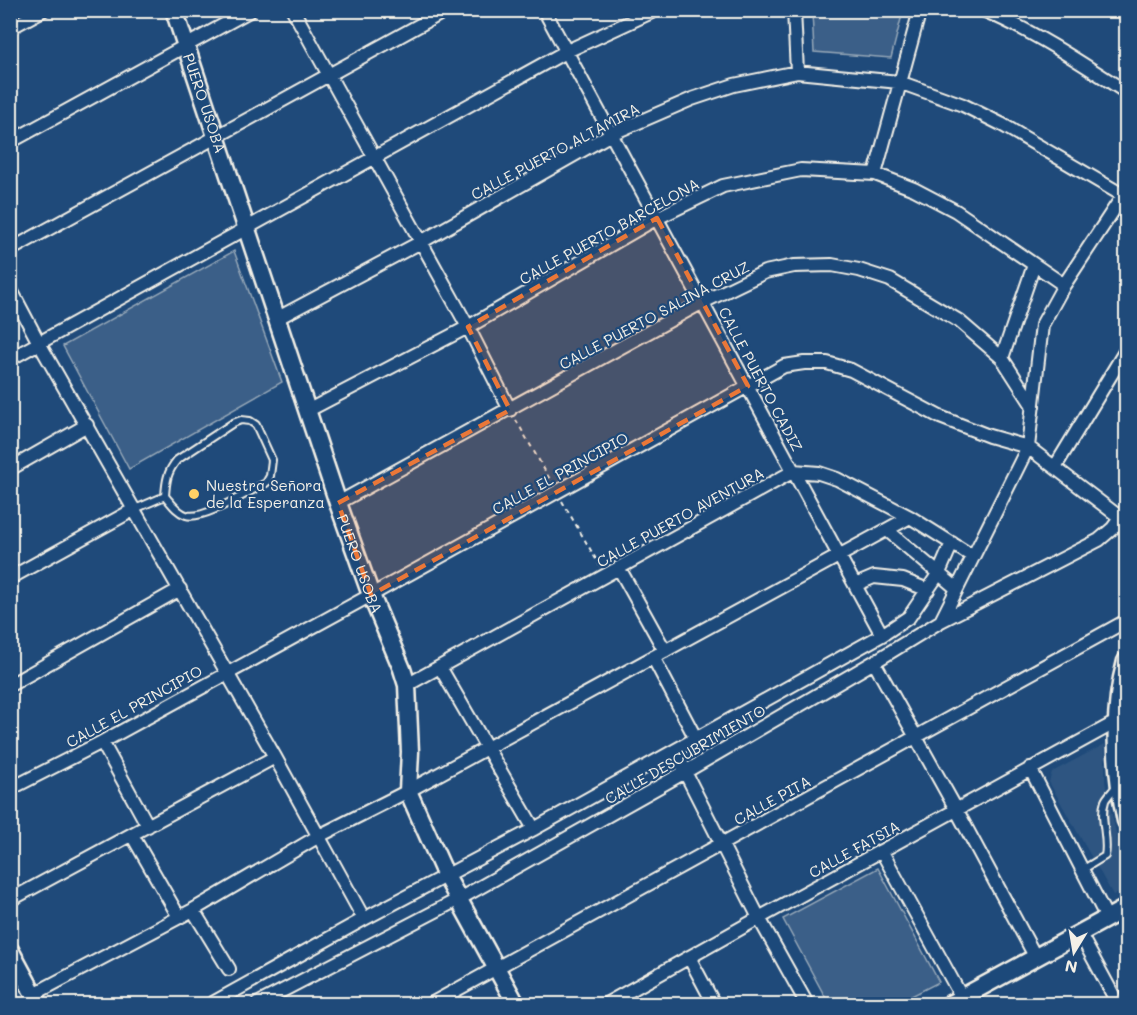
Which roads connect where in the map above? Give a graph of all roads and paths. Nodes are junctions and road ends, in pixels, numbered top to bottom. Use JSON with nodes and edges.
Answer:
{"nodes":[{"id":1,"x":43,"y":10,"type":"edge"},
{"id":2,"x":174,"y":10,"type":"edge"},
{"id":3,"x":250,"y":10,"type":"edge"},
{"id":4,"x":293,"y":10,"type":"edge"},
{"id":5,"x":447,"y":10,"type":"edge"},
{"id":6,"x":544,"y":10,"type":"edge"},
{"id":7,"x":656,"y":10,"type":"edge"},
{"id":8,"x":794,"y":10,"type":"edge"},
{"id":9,"x":920,"y":10,"type":"edge"},
{"id":10,"x":982,"y":10,"type":"edge"},
{"id":11,"x":10,"y":28,"type":"edge"},
{"id":12,"x":186,"y":46,"type":"junction"},
{"id":13,"x":567,"y":51,"type":"junction"},
{"id":14,"x":797,"y":72,"type":"junction"},
{"id":15,"x":329,"y":75,"type":"junction"},
{"id":16,"x":899,"y":82,"type":"junction"},
{"id":17,"x":1126,"y":92,"type":"edge"},
{"id":18,"x":611,"y":134,"type":"junction"},
{"id":19,"x":216,"y":137,"type":"junction"},
{"id":20,"x":10,"y":142,"type":"edge"},
{"id":21,"x":375,"y":159,"type":"junction"},
{"id":22,"x":875,"y":174,"type":"junction"},
{"id":23,"x":1126,"y":195,"type":"edge"},
{"id":24,"x":657,"y":218,"type":"junction"},
{"id":25,"x":246,"y":228,"type":"junction"},
{"id":26,"x":421,"y":242,"type":"junction"},
{"id":27,"x":10,"y":250,"type":"edge"},
{"id":28,"x":1035,"y":265,"type":"junction"},
{"id":29,"x":1064,"y":285,"type":"junction"},
{"id":30,"x":10,"y":288,"type":"edge"},
{"id":31,"x":703,"y":302,"type":"junction"},
{"id":32,"x":276,"y":319,"type":"junction"},
{"id":33,"x":468,"y":327,"type":"junction"},
{"id":34,"x":39,"y":343,"type":"junction"},
{"id":35,"x":1126,"y":350,"type":"edge"},
{"id":36,"x":1002,"y":358,"type":"junction"},
{"id":37,"x":10,"y":359,"type":"edge"},
{"id":38,"x":748,"y":386,"type":"junction"},
{"id":39,"x":1033,"y":406,"type":"junction"},
{"id":40,"x":510,"y":410,"type":"junction"},
{"id":41,"x":307,"y":411,"type":"junction"},
{"id":42,"x":87,"y":425,"type":"junction"},
{"id":43,"x":1028,"y":447,"type":"junction"},
{"id":44,"x":1055,"y":467,"type":"junction"},
{"id":45,"x":10,"y":469,"type":"edge"},
{"id":46,"x":794,"y":471,"type":"junction"},
{"id":47,"x":165,"y":496,"type":"junction"},
{"id":48,"x":338,"y":504,"type":"junction"},
{"id":49,"x":135,"y":509,"type":"junction"},
{"id":50,"x":910,"y":517,"type":"junction"},
{"id":51,"x":1125,"y":517,"type":"edge"},
{"id":52,"x":887,"y":530,"type":"junction"},
{"id":53,"x":952,"y":543,"type":"junction"},
{"id":54,"x":839,"y":556,"type":"junction"},
{"id":55,"x":972,"y":556,"type":"junction"},
{"id":56,"x":619,"y":568,"type":"junction"},
{"id":57,"x":939,"y":573,"type":"junction"},
{"id":58,"x":10,"y":578,"type":"edge"},
{"id":59,"x":855,"y":585,"type":"junction"},
{"id":60,"x":956,"y":588,"type":"junction"},
{"id":61,"x":180,"y":589,"type":"junction"},
{"id":62,"x":928,"y":590,"type":"junction"},
{"id":63,"x":371,"y":595,"type":"junction"},
{"id":64,"x":940,"y":621,"type":"junction"},
{"id":65,"x":1126,"y":621,"type":"edge"},
{"id":66,"x":882,"y":635,"type":"junction"},
{"id":67,"x":659,"y":654,"type":"junction"},
{"id":68,"x":1126,"y":661,"type":"edge"},
{"id":69,"x":874,"y":662,"type":"junction"},
{"id":70,"x":440,"y":667,"type":"junction"},
{"id":71,"x":227,"y":673,"type":"junction"},
{"id":72,"x":10,"y":685,"type":"edge"},
{"id":73,"x":407,"y":685,"type":"junction"},
{"id":74,"x":1118,"y":721,"type":"junction"},
{"id":75,"x":916,"y":737,"type":"junction"},
{"id":76,"x":696,"y":739,"type":"junction"},
{"id":77,"x":102,"y":742,"type":"junction"},
{"id":78,"x":487,"y":747,"type":"junction"},
{"id":79,"x":676,"y":750,"type":"junction"},
{"id":80,"x":275,"y":757,"type":"junction"},
{"id":81,"x":1030,"y":768,"type":"junction"},
{"id":82,"x":685,"y":772,"type":"junction"},
{"id":83,"x":1120,"y":783,"type":"junction"},
{"id":84,"x":10,"y":789,"type":"edge"},
{"id":85,"x":408,"y":791,"type":"junction"},
{"id":86,"x":956,"y":809,"type":"junction"},
{"id":87,"x":1126,"y":821,"type":"edge"},
{"id":88,"x":148,"y":826,"type":"junction"},
{"id":89,"x":534,"y":829,"type":"junction"},
{"id":90,"x":132,"y":835,"type":"junction"},
{"id":91,"x":319,"y":836,"type":"junction"},
{"id":92,"x":722,"y":846,"type":"junction"},
{"id":93,"x":882,"y":852,"type":"junction"},
{"id":94,"x":1082,"y":870,"type":"junction"},
{"id":95,"x":446,"y":876,"type":"junction"},
{"id":96,"x":459,"y":899,"type":"junction"},
{"id":97,"x":10,"y":900,"type":"edge"},
{"id":98,"x":1126,"y":908,"type":"edge"},
{"id":99,"x":194,"y":910,"type":"junction"},
{"id":100,"x":179,"y":917,"type":"junction"},
{"id":101,"x":759,"y":918,"type":"junction"},
{"id":102,"x":1107,"y":918,"type":"junction"},
{"id":103,"x":364,"y":919,"type":"junction"},
{"id":104,"x":1080,"y":934,"type":"junction"},
{"id":105,"x":10,"y":950,"type":"edge"},
{"id":106,"x":689,"y":957,"type":"junction"},
{"id":107,"x":1036,"y":958,"type":"junction"},
{"id":108,"x":229,"y":969,"type":"dead end"},
{"id":109,"x":496,"y":969,"type":"junction"},
{"id":110,"x":36,"y":1000,"type":"edge"},
{"id":111,"x":956,"y":1001,"type":"edge"},
{"id":112,"x":614,"y":1003,"type":"edge"},
{"id":113,"x":211,"y":1005,"type":"edge"},
{"id":114,"x":257,"y":1005,"type":"edge"},
{"id":115,"x":432,"y":1005,"type":"edge"},
{"id":116,"x":516,"y":1005,"type":"edge"},
{"id":117,"x":714,"y":1005,"type":"edge"},
{"id":118,"x":807,"y":1005,"type":"edge"},
{"id":119,"x":1118,"y":1005,"type":"edge"}],
"edges":[{"from":1,"to":11,"type":"street"},
{"from":2,"to":12,"type":"street","name":"PUERO USOBA"},
{"from":3,"to":12,"type":"street"},
{"from":4,"to":15,"type":"street"},
{"from":5,"to":15,"type":"street"},
{"from":6,"to":13,"type":"street","name":"CALLE PUERTO CADIZ"},
{"from":7,"to":13,"type":"street"},
{"from":8,"to":14,"type":"street"},
{"from":9,"to":16,"type":"street"},
{"from":10,"to":17,"type":"street"},
{"from":12,"to":19,"type":"street","name":"PUERO USOBA"},
{"from":12,"to":20,"type":"street"},
{"from":13,"to":18,"type":"street","name":"CALLE PUERTO CADIZ"},
{"from":13,"to":21,"type":"street"},
{"from":14,"to":16,"type":"street","name":"CALLE PUERTO ALTAMIRA"},
{"from":14,"to":18,"type":"street","name":"CALLE PUERTO ALTAMIRA"},
{"from":15,"to":19,"type":"street"},
{"from":15,"to":21,"type":"street"},
{"from":16,"to":22,"type":"street"},
{"from":16,"to":23,"type":"street","name":"CALLE PUERTO ALTAMIRA"},
{"from":18,"to":24,"type":"street","name":"CALLE PUERTO CADIZ"},
{"from":18,"to":26,"type":"street","name":"CALLE PUERTO ALTAMIRA"},
{"from":19,"to":25,"type":"street","name":"PUERO USOBA"},
{"from":19,"to":27,"type":"street"},
{"from":21,"to":25,"type":"street"},
{"from":21,"to":26,"type":"street"},
{"from":22,"to":24,"type":"street","name":"CALLE PUERTO BARCELONA"},
{"from":22,"to":28,"type":"street","name":"CALLE PUERTO BARCELONA"},
{"from":23,"to":29,"type":"street"},
{"from":24,"to":31,"type":"street","name":"CALLE PUERTO CADIZ"},
{"from":24,"to":33,"type":"street","name":"CALLE PUERTO BARCELONA"},
{"from":25,"to":32,"type":"street","name":"PUERO USOBA"},
{"from":25,"to":34,"type":"street"},
{"from":26,"to":32,"type":"street","name":"CALLE PUERTO ALTAMIRA"},
{"from":26,"to":33,"type":"street"},
{"from":28,"to":29,"type":"street","name":"CALLE PUERTO BARCELONA"},
{"from":28,"to":36,"type":"street"},
{"from":29,"to":39,"type":"street"},
{"from":30,"to":34,"type":"street"},
{"from":31,"to":36,"type":"street","name":"CALLE PUERTO SALINA CRUZ"},
{"from":31,"to":38,"type":"street","name":"CALLE PUERTO CADIZ"},
{"from":31,"to":40,"type":"street","name":"CALLE PUERTO SALINA CRUZ"},
{"from":32,"to":41,"type":"street","name":"PUERO USOBA"},
{"from":33,"to":40,"type":"street"},
{"from":33,"to":41,"type":"street","name":"CALLE PUERTO BARCELONA"},
{"from":34,"to":37,"type":"street"},
{"from":34,"to":42,"type":"street"},
{"from":35,"to":44,"type":"street"},
{"from":36,"to":39,"type":"street","name":"CALLE PUERTO SALINA CRUZ"},
{"from":38,"to":43,"type":"street","name":"CALLE EL PRINCIPIO"},
{"from":38,"to":46,"type":"street","name":"CALLE PUERTO CADIZ"},
{"from":38,"to":63,"type":"street","name":"CALLE EL PRINCIPIO"},
{"from":39,"to":43,"type":"street"},
{"from":40,"to":48,"type":"street","name":"CALLE PUERTO SALINA CRUZ"},
{"from":41,"to":48,"type":"street","name":"PUERO USOBA"},
{"from":42,"to":45,"type":"street"},
{"from":42,"to":49,"type":"street"},
{"from":43,"to":44,"type":"street","name":"CALLE EL PRINCIPIO"},
{"from":43,"to":55,"type":"street"},
{"from":44,"to":51,"type":"street","name":"CALLE EL PRINCIPIO"},
{"from":46,"to":50,"type":"street"},
{"from":46,"to":54,"type":"street","name":"CALLE PUERTO CADIZ"},
{"from":46,"to":56,"type":"street","name":"CALLE PUERTO AVENTURA"},
{"from":47,"to":47,"type":"lane"},
{"from":47,"to":49,"type":"lane"},
{"from":48,"to":63,"type":"street","name":"PUERO USOBA"},
{"from":49,"to":58,"type":"street"},
{"from":49,"to":61,"type":"street"},
{"from":50,"to":52,"type":"street"},
{"from":50,"to":53,"type":"street"},
{"from":51,"to":64,"type":"street","name":"CALLE DESCUBRIMIENTO"},
{"from":52,"to":54,"type":"street"},
{"from":52,"to":57,"type":"street"},
{"from":53,"to":55,"type":"street"},
{"from":53,"to":57,"type":"street","name":"CALLE DESCUBRIMIENTO"},
{"from":54,"to":59,"type":"street","name":"CALLE PUERTO CADIZ"},
{"from":54,"to":67,"type":"street"},
{"from":55,"to":60,"type":"street"},
{"from":56,"to":67,"type":"street"},
{"from":56,"to":70,"type":"street","name":"CALLE PUERTO AVENTURA"},
{"from":57,"to":60,"type":"street"},
{"from":57,"to":62,"type":"street","name":"CALLE DESCUBRIMIENTO"},
{"from":59,"to":62,"type":"street"},
{"from":59,"to":66,"type":"street","name":"CALLE PUERTO CADIZ"},
{"from":60,"to":64,"type":"street"},
{"from":61,"to":71,"type":"street"},
{"from":61,"to":72,"type":"street"},
{"from":62,"to":66,"type":"street","name":"CALLE DESCUBRIMIENTO"},
{"from":63,"to":71,"type":"street","name":"CALLE EL PRINCIPIO"},
{"from":63,"to":73,"type":"street","name":"PUERO USOBA"},
{"from":64,"to":69,"type":"street","name":"CALLE DESCUBRIMIENTO"},
{"from":65,"to":75,"type":"street","name":"CALLE PITA"},
{"from":66,"to":76,"type":"street","name":"CALLE DESCUBRIMIENTO"},
{"from":67,"to":76,"type":"street"},
{"from":67,"to":78,"type":"street"},
{"from":68,"to":74,"type":"street"},
{"from":69,"to":75,"type":"street"},
{"from":69,"to":82,"type":"street","name":"CALLE DESCUBRIMIENTO"},
{"from":70,"to":73,"type":"street","name":"CALLE PUERTO AVENTURA"},
{"from":70,"to":78,"type":"street"},
{"from":71,"to":77,"type":"street","name":"CALLE EL PRINCIPIO"},
{"from":71,"to":80,"type":"street"},
{"from":73,"to":85,"type":"street","name":"PUERO USOBA"},
{"from":74,"to":81,"type":"street","name":"CALLE FATSIA"},
{"from":74,"to":83,"type":"street"},
{"from":75,"to":86,"type":"street"},
{"from":75,"to":92,"type":"street","name":"CALLE PITA"},
{"from":76,"to":79,"type":"street","name":"CALLE DESCUBRIMIENTO"},
{"from":77,"to":84,"type":"street","name":"CALLE EL PRINCIPIO"},
{"from":77,"to":88,"type":"street"},
{"from":78,"to":85,"type":"street"},
{"from":78,"to":89,"type":"street"},
{"from":79,"to":82,"type":"street"},
{"from":79,"to":89,"type":"street","name":"CALLE DESCUBRIMIENTO"},
{"from":80,"to":88,"type":"street"},
{"from":80,"to":91,"type":"street"},
{"from":81,"to":86,"type":"street","name":"CALLE FATSIA"},
{"from":81,"to":94,"type":"street"},
{"from":82,"to":92,"type":"street"},
{"from":82,"to":96,"type":"street","name":"CALLE DESCUBRIMIENTO"},
{"from":83,"to":87,"type":"street"},
{"from":83,"to":94,"type":"lane"},
{"from":85,"to":91,"type":"street"},
{"from":85,"to":95,"type":"street","name":"PUERO USOBA"},
{"from":86,"to":93,"type":"street","name":"CALLE FATSIA"},
{"from":86,"to":107,"type":"street"},
{"from":88,"to":90,"type":"street"},
{"from":89,"to":95,"type":"street","name":"CALLE DESCUBRIMIENTO"},
{"from":90,"to":97,"type":"street"},
{"from":90,"to":100,"type":"street"},
{"from":91,"to":99,"type":"street"},
{"from":91,"to":103,"type":"street"},
{"from":92,"to":101,"type":"street"},
{"from":92,"to":109,"type":"street","name":"CALLE PITA"},
{"from":93,"to":101,"type":"street","name":"CALLE FATSIA"},
{"from":93,"to":111,"type":"street"},
{"from":94,"to":102,"type":"street"},
{"from":95,"to":96,"type":"street","name":"PUERO USOBA"},
{"from":95,"to":103,"type":"street","name":"CALLE DESCUBRIMIENTO"},
{"from":96,"to":109,"type":"street","name":"PUERO USOBA"},
{"from":96,"to":114,"type":"street","name":"CALLE DESCUBRIMIENTO"},
{"from":98,"to":102,"type":"street"},
{"from":99,"to":100,"type":"street"},
{"from":99,"to":108,"type":"street"},
{"from":100,"to":110,"type":"street"},
{"from":101,"to":106,"type":"street","name":"CALLE FATSIA"},
{"from":101,"to":118,"type":"street"},
{"from":102,"to":104,"type":"street"},
{"from":103,"to":113,"type":"street","name":"CALLE DESCUBRIMIENTO"},
{"from":104,"to":107,"type":"street"},
{"from":104,"to":119,"type":"street"},
{"from":105,"to":110,"type":"street"},
{"from":106,"to":112,"type":"street","name":"CALLE FATSIA"},
{"from":106,"to":117,"type":"street"},
{"from":107,"to":111,"type":"street"},
{"from":109,"to":115,"type":"street","name":"CALLE PITA"},
{"from":109,"to":116,"type":"street","name":"PUERO USOBA"}]}
